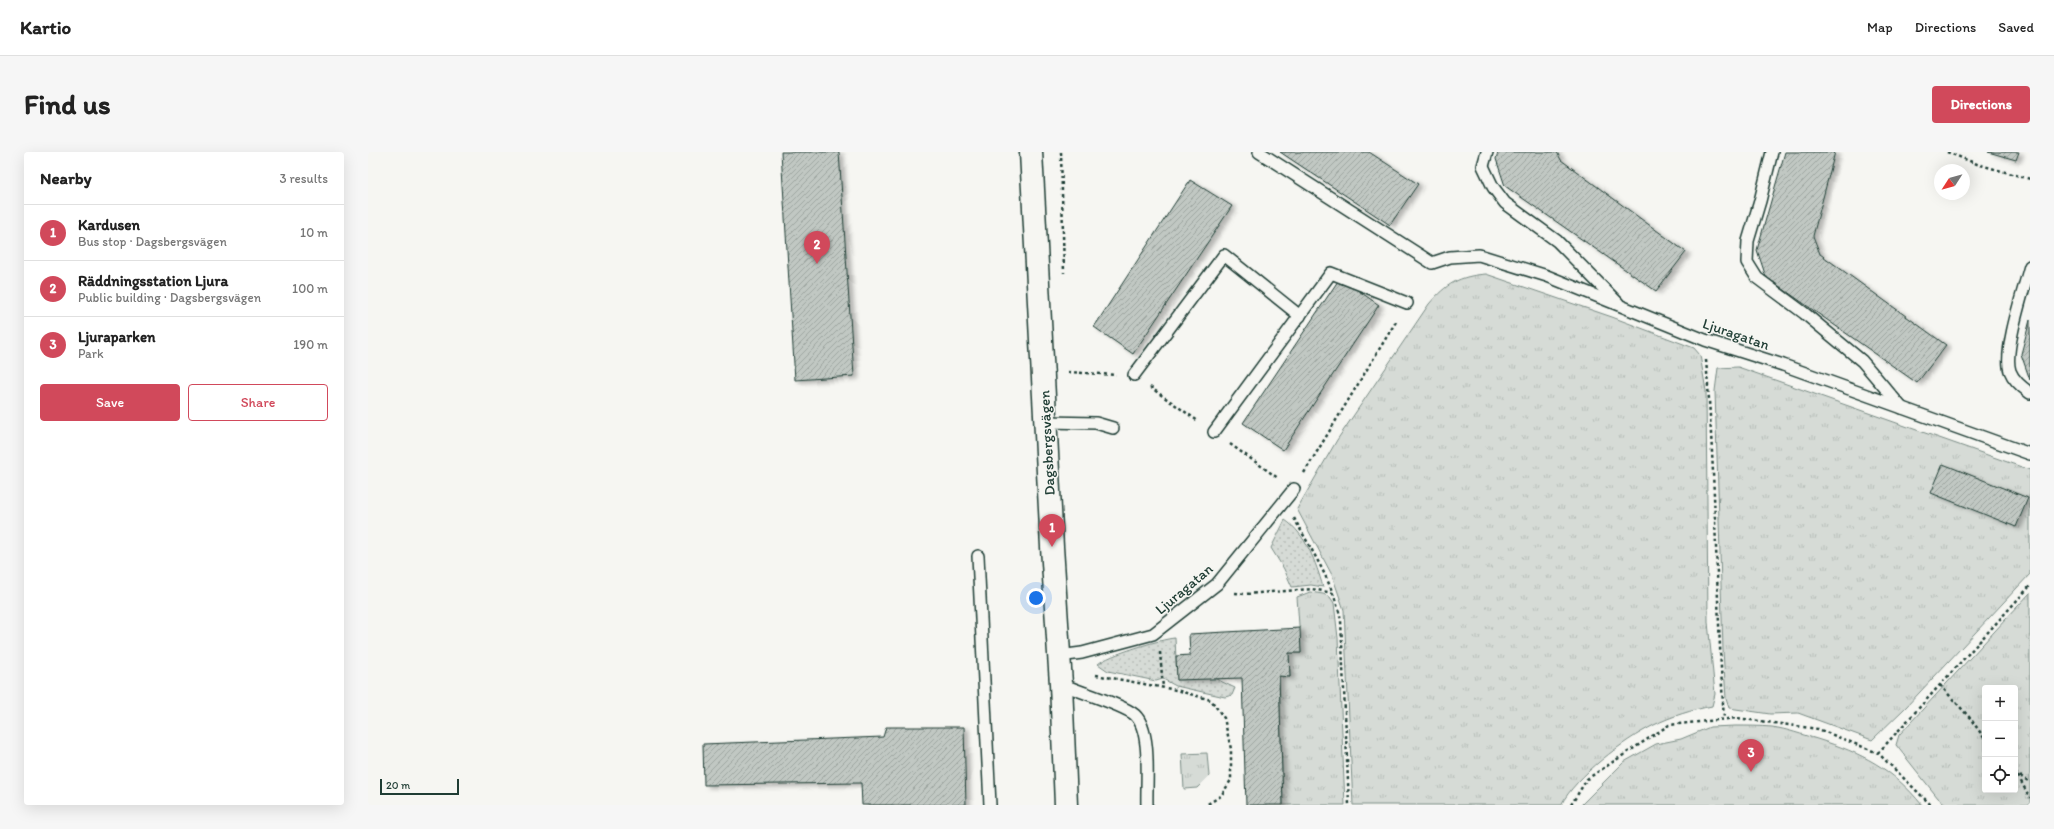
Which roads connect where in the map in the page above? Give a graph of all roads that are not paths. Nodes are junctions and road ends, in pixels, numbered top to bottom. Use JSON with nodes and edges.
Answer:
{"nodes":[{"id":1,"x":1031,"y":152,"type":"edge"},
{"id":2,"x":1259,"y":152,"type":"edge"},
{"id":3,"x":1487,"y":152,"type":"edge"},
{"id":4,"x":1772,"y":152,"type":"edge"},
{"id":5,"x":2030,"y":266,"type":"edge"},
{"id":6,"x":1407,"y":303,"type":"dead end"},
{"id":7,"x":1622,"y":306,"type":"junction"},
{"id":8,"x":1300,"y":316,"type":"junction"},
{"id":9,"x":1134,"y":376,"type":"dead end"},
{"id":10,"x":2030,"y":393,"type":"edge"},
{"id":11,"x":1902,"y":408,"type":"junction"},
{"id":12,"x":1046,"y":422,"type":"junction"},
{"id":13,"x":1113,"y":428,"type":"dead end"},
{"id":14,"x":1214,"y":432,"type":"dead end"},
{"id":15,"x":2030,"y":454,"type":"edge"},
{"id":16,"x":1294,"y":489,"type":"dead end"},
{"id":17,"x":978,"y":556,"type":"dead end"},
{"id":18,"x":1059,"y":656,"type":"junction"},
{"id":19,"x":1061,"y":684,"type":"junction"},
{"id":20,"x":990,"y":805,"type":"edge"},
{"id":21,"x":1066,"y":805,"type":"edge"},
{"id":22,"x":1147,"y":805,"type":"edge"}],
"edges":[{"from":1,"to":12,"type":"street","name":"Dagsbergsvägen"},
{"from":2,"to":7,"type":"lane","name":"Ljuragatan"},
{"from":3,"to":7,"type":"lane"},
{"from":4,"to":11,"type":"lane"},
{"from":5,"to":10,"type":"lane"},
{"from":6,"to":8,"type":"lane"},
{"from":7,"to":11,"type":"lane","name":"Ljuragatan"},
{"from":8,"to":9,"type":"lane"},
{"from":8,"to":14,"type":"lane"},
{"from":11,"to":15,"type":"lane","name":"Ljuragatan"},
{"from":12,"to":13,"type":"lane"},
{"from":12,"to":18,"type":"street","name":"Dagsbergsvägen"},
{"from":16,"to":18,"type":"lane","name":"Ljuragatan"},
{"from":17,"to":20,"type":"lane"},
{"from":18,"to":19,"type":"street","name":"Dagsbergsvägen"},
{"from":19,"to":21,"type":"street","name":"Dagsbergsvägen"},
{"from":19,"to":22,"type":"lane"}]}
